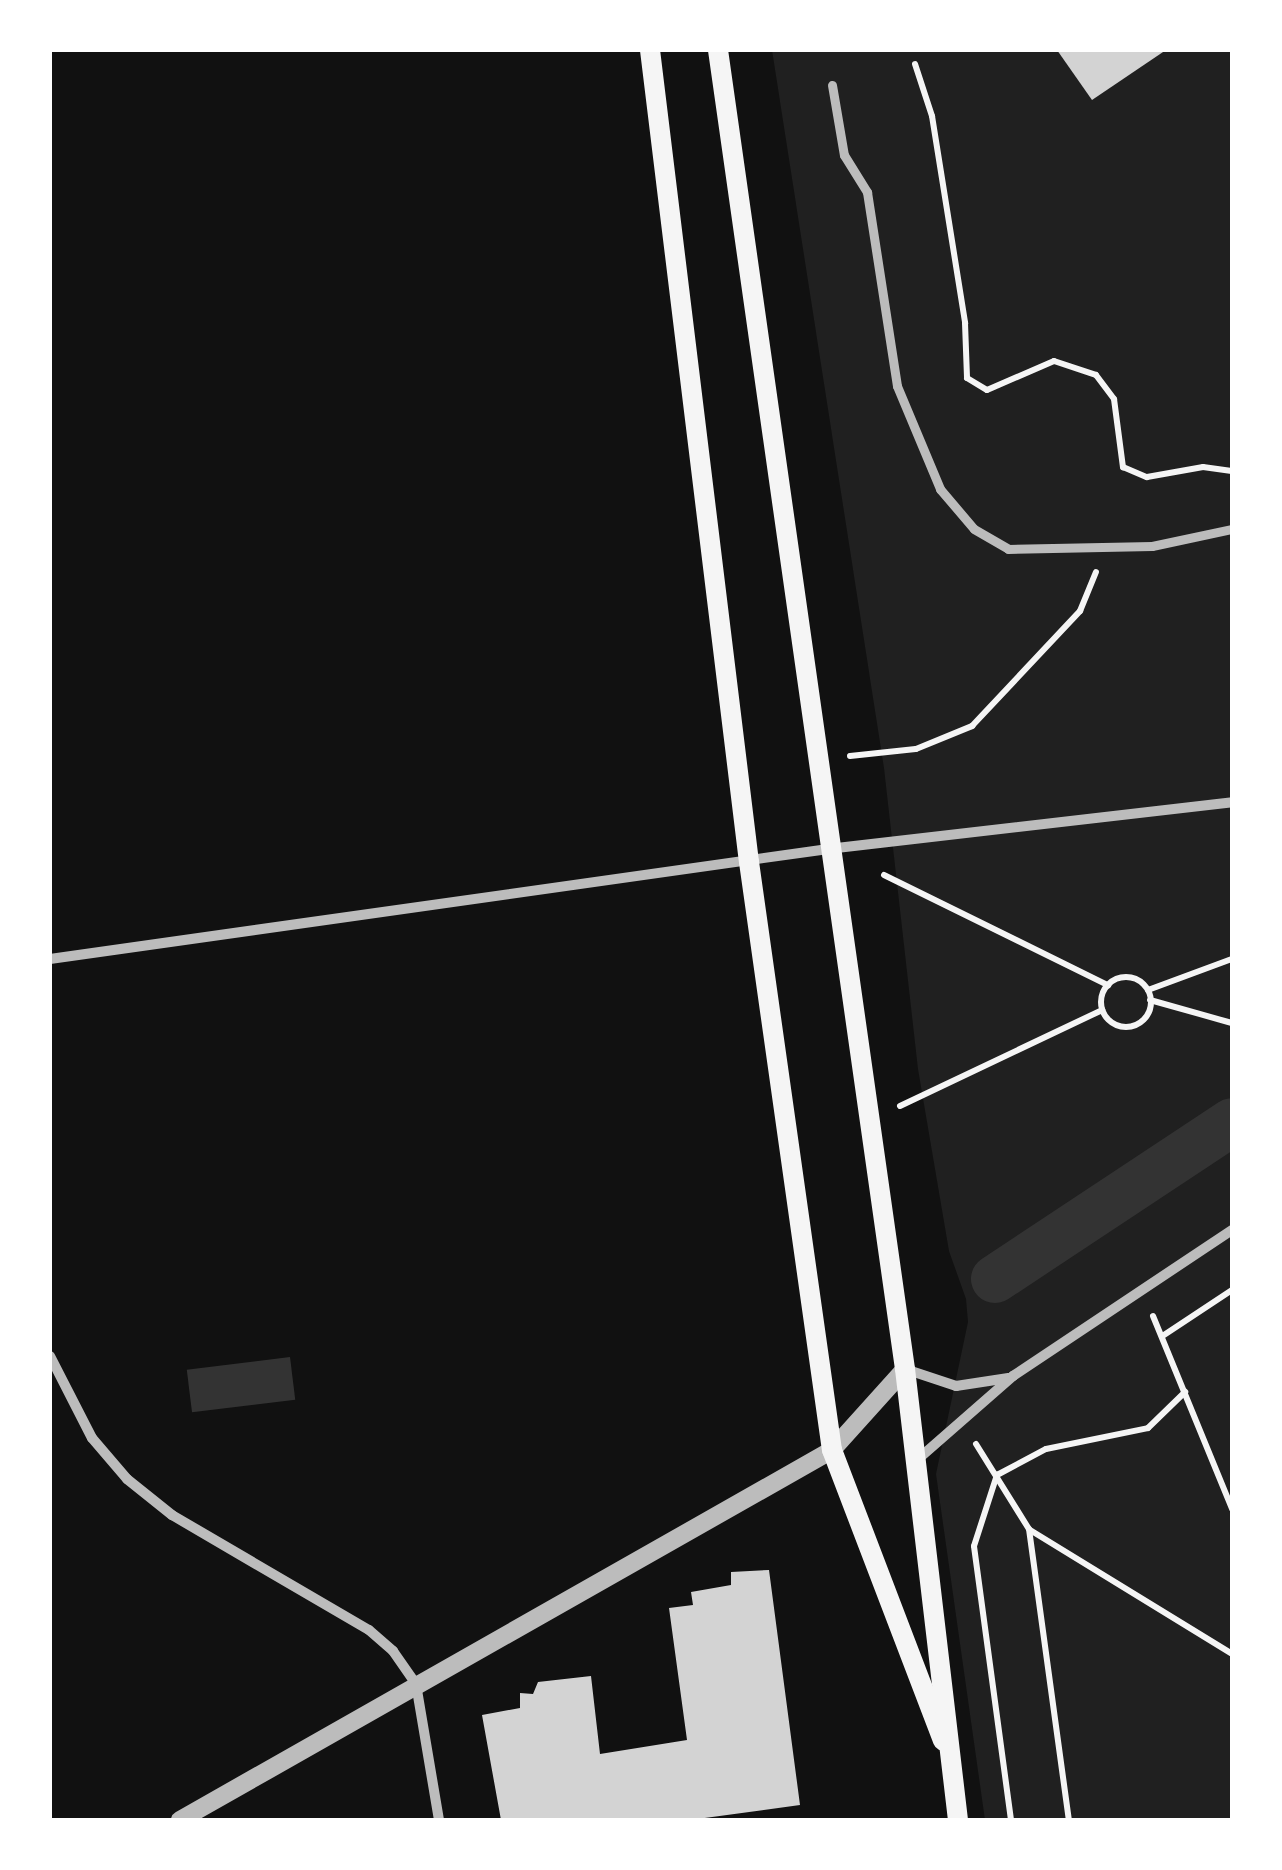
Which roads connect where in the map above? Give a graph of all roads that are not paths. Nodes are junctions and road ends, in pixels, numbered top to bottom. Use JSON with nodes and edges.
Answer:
{"nodes":[{"id":1,"x":650,"y":50,"type":"edge"},
{"id":2,"x":718,"y":50,"type":"edge"},
{"id":3,"x":832,"y":84,"type":"dead end"},
{"id":4,"x":1232,"y":529,"type":"edge"},
{"id":5,"x":1232,"y":802,"type":"edge"},
{"id":6,"x":828,"y":849,"type":"junction"},
{"id":7,"x":749,"y":862,"type":"junction"},
{"id":8,"x":50,"y":959,"type":"edge"},
{"id":9,"x":1232,"y":1230,"type":"edge"},
{"id":10,"x":50,"y":1356,"type":"edge"},
{"id":11,"x":904,"y":1369,"type":"junction"},
{"id":12,"x":1013,"y":1376,"type":"junction"},
{"id":13,"x":832,"y":1450,"type":"junction"},
{"id":14,"x":917,"y":1460,"type":"junction"},
{"id":15,"x":416,"y":1684,"type":"junction"},
{"id":16,"x":948,"y":1752,"type":"junction"},
{"id":17,"x":180,"y":1820,"type":"edge"},
{"id":18,"x":439,"y":1820,"type":"edge"},
{"id":19,"x":958,"y":1820,"type":"edge"}],
"edges":[{"from":1,"to":7,"type":"main road"},
{"from":2,"to":6,"type":"main road"},
{"from":3,"to":4,"type":"street"},
{"from":5,"to":6,"type":"street"},
{"from":6,"to":7,"type":"street"},
{"from":6,"to":11,"type":"main road"},
{"from":7,"to":8,"type":"street"},
{"from":7,"to":13,"type":"main road"},
{"from":9,"to":12,"type":"street"},
{"from":10,"to":15,"type":"street"},
{"from":11,"to":12,"type":"street"},
{"from":11,"to":13,"type":"street"},
{"from":11,"to":14,"type":"main road"},
{"from":12,"to":14,"type":"street"},
{"from":13,"to":15,"type":"street"},
{"from":13,"to":16,"type":"main road"},
{"from":14,"to":16,"type":"main road"},
{"from":15,"to":17,"type":"street"},
{"from":15,"to":18,"type":"street"},
{"from":16,"to":19,"type":"main road"}]}
